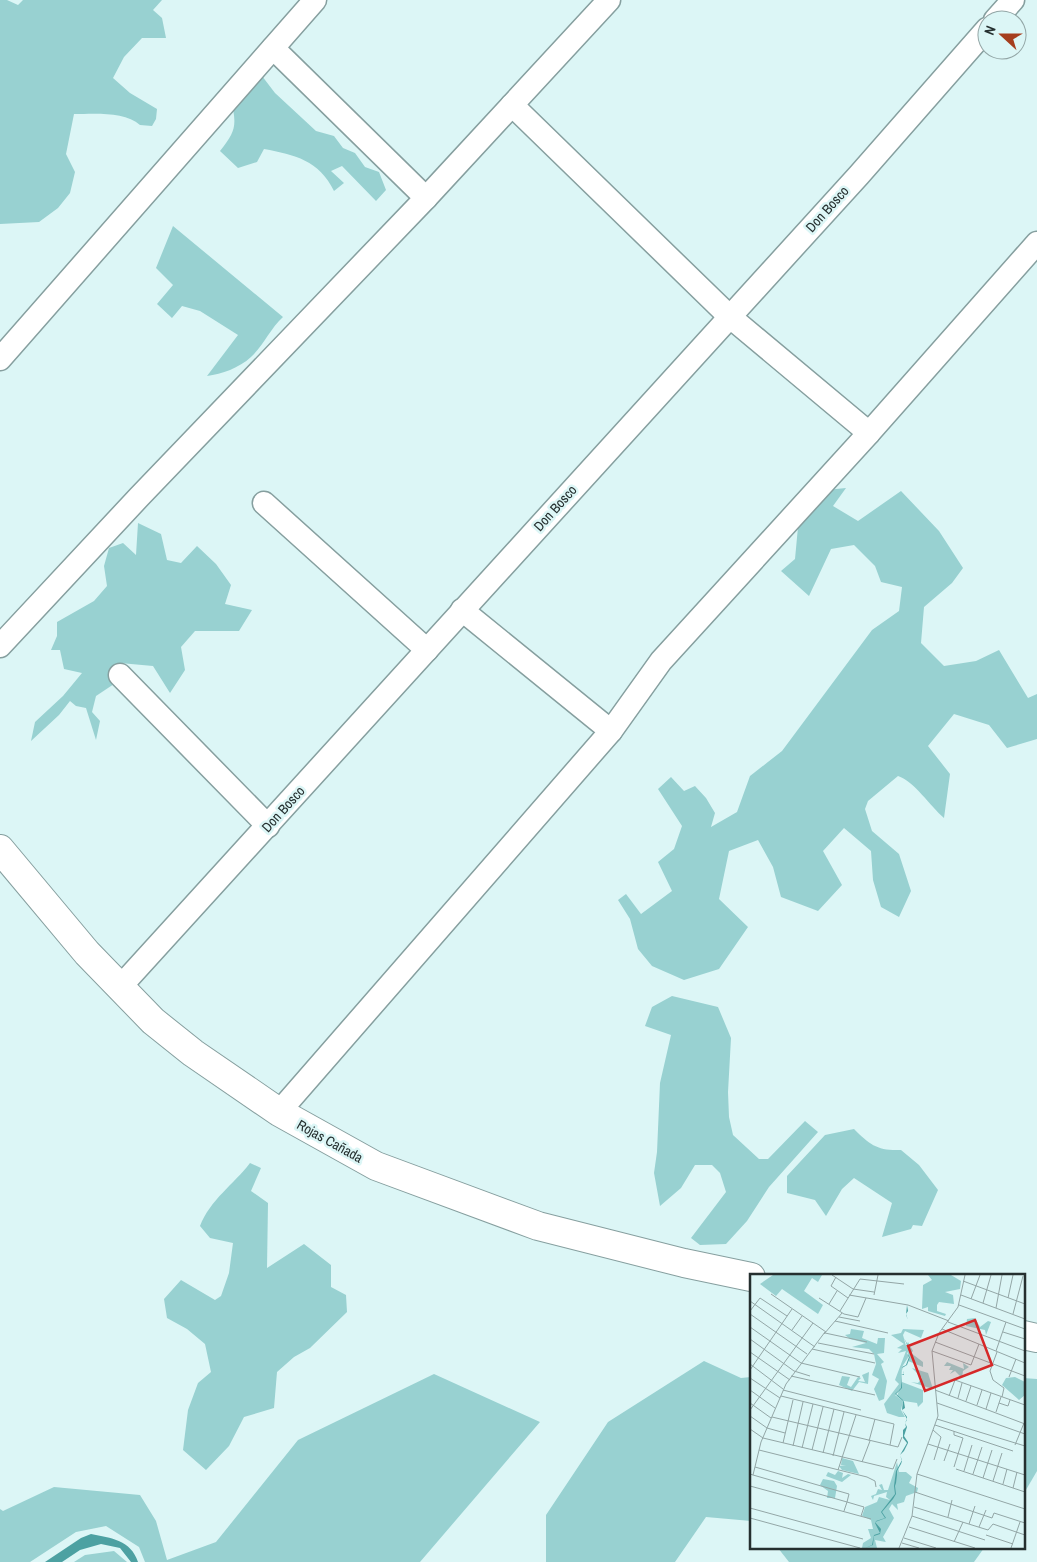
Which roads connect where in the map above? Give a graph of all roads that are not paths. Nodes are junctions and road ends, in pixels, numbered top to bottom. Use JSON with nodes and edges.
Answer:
{"nodes":[{"id":1,"x":315,"y":0,"type":"edge"},
{"id":2,"x":609,"y":0,"type":"edge"},
{"id":3,"x":1013,"y":0,"type":"edge"},
{"id":4,"x":1004,"y":10,"type":"edge"},
{"id":5,"x":977,"y":40,"type":"edge"},
{"id":6,"x":273,"y":48,"type":"junction"},
{"id":7,"x":512,"y":105,"type":"junction"},
{"id":8,"x":426,"y":198,"type":"junction"},
{"id":9,"x":1037,"y":243,"type":"edge"},
{"id":10,"x":729,"y":316,"type":"junction"},
{"id":11,"x":0,"y":359,"type":"edge"},
{"id":12,"x":868,"y":433,"type":"junction"},
{"id":13,"x":264,"y":503,"type":"dead end"},
{"id":14,"x":462,"y":610,"type":"junction"},
{"id":15,"x":0,"y":646,"type":"edge"},
{"id":16,"x":427,"y":650,"type":"junction"},
{"id":17,"x":120,"y":675,"type":"dead end"},
{"id":18,"x":611,"y":731,"type":"junction"},
{"id":19,"x":268,"y":826,"type":"junction"},
{"id":20,"x":0,"y":849,"type":"edge"},
{"id":21,"x":120,"y":986,"type":"junction"},
{"id":22,"x":279,"y":1112,"type":"junction"},
{"id":23,"x":750,"y":1278,"type":"edge"},
{"id":24,"x":1024,"y":1335,"type":"edge"},
{"id":25,"x":1037,"y":1338,"type":"edge"}],
"edges":[{"from":1,"to":6,"type":"street"},
{"from":2,"to":7,"type":"street"},
{"from":3,"to":4,"type":"street"},
{"from":5,"to":10,"type":"street","name":"Don Bosco"},
{"from":6,"to":8,"type":"street"},
{"from":6,"to":11,"type":"street"},
{"from":7,"to":8,"type":"street"},
{"from":7,"to":10,"type":"street"},
{"from":8,"to":15,"type":"street"},
{"from":9,"to":12,"type":"street"},
{"from":10,"to":12,"type":"street"},
{"from":10,"to":14,"type":"street","name":"Don Bosco"},
{"from":12,"to":18,"type":"street"},
{"from":13,"to":16,"type":"street"},
{"from":14,"to":16,"type":"street","name":"Don Bosco"},
{"from":14,"to":18,"type":"street"},
{"from":16,"to":19,"type":"street","name":"Don Bosco"},
{"from":17,"to":19,"type":"street"},
{"from":18,"to":22,"type":"street"},
{"from":19,"to":21,"type":"street","name":"Don Bosco"},
{"from":20,"to":21,"type":"main road","name":"Rojas Cañada"},
{"from":21,"to":22,"type":"main road","name":"Rojas Cañada"},
{"from":22,"to":23,"type":"main road","name":"Rojas Cañada"},
{"from":24,"to":25,"type":"main road"}]}
